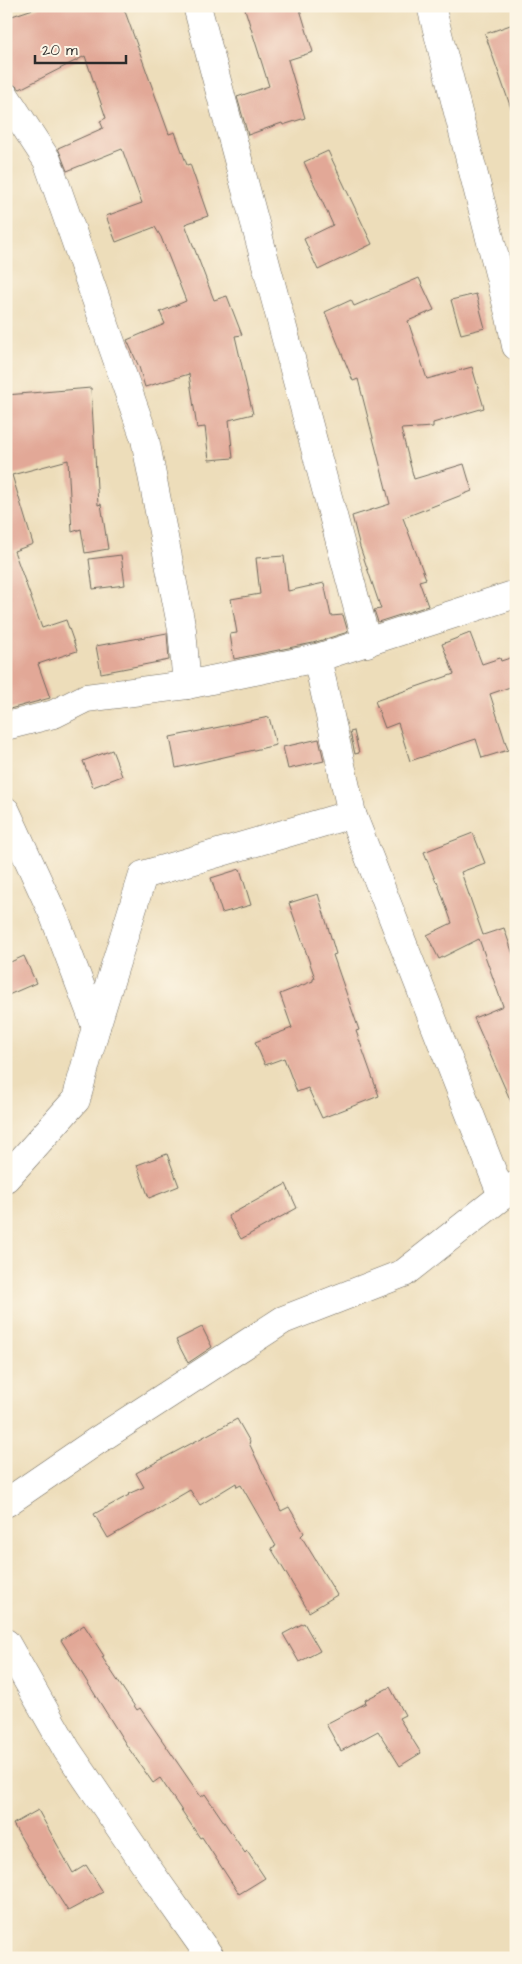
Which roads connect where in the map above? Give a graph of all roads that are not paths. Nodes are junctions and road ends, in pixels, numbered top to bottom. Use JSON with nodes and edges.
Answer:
{"nodes":[{"id":1,"x":197,"y":6,"type":"edge"},
{"id":2,"x":432,"y":6,"type":"edge"},
{"id":3,"x":6,"y":97,"type":"edge"},
{"id":4,"x":516,"y":346,"type":"edge"},
{"id":5,"x":516,"y":594,"type":"edge"},
{"id":6,"x":367,"y":643,"type":"junction"},
{"id":7,"x":317,"y":658,"type":"junction"},
{"id":8,"x":187,"y":686,"type":"junction"},
{"id":9,"x":6,"y":726,"type":"edge"},
{"id":10,"x":6,"y":812,"type":"edge"},
{"id":11,"x":352,"y":814,"type":"junction"},
{"id":12,"x":96,"y":1027,"type":"junction"},
{"id":13,"x":6,"y":1178,"type":"edge"},
{"id":14,"x":509,"y":1191,"type":"edge"},
{"id":15,"x":6,"y":1503,"type":"edge"},
{"id":16,"x":6,"y":1643,"type":"edge"},
{"id":17,"x":211,"y":1958,"type":"edge"}],
"edges":[{"from":1,"to":6,"type":"street"},
{"from":2,"to":4,"type":"street"},
{"from":3,"to":8,"type":"street"},
{"from":5,"to":6,"type":"street"},
{"from":6,"to":7,"type":"street"},
{"from":7,"to":8,"type":"street"},
{"from":7,"to":11,"type":"street"},
{"from":8,"to":9,"type":"street"},
{"from":10,"to":12,"type":"street"},
{"from":11,"to":12,"type":"street"},
{"from":11,"to":14,"type":"street"},
{"from":12,"to":13,"type":"street"},
{"from":14,"to":15,"type":"street"},
{"from":16,"to":17,"type":"street"}]}
